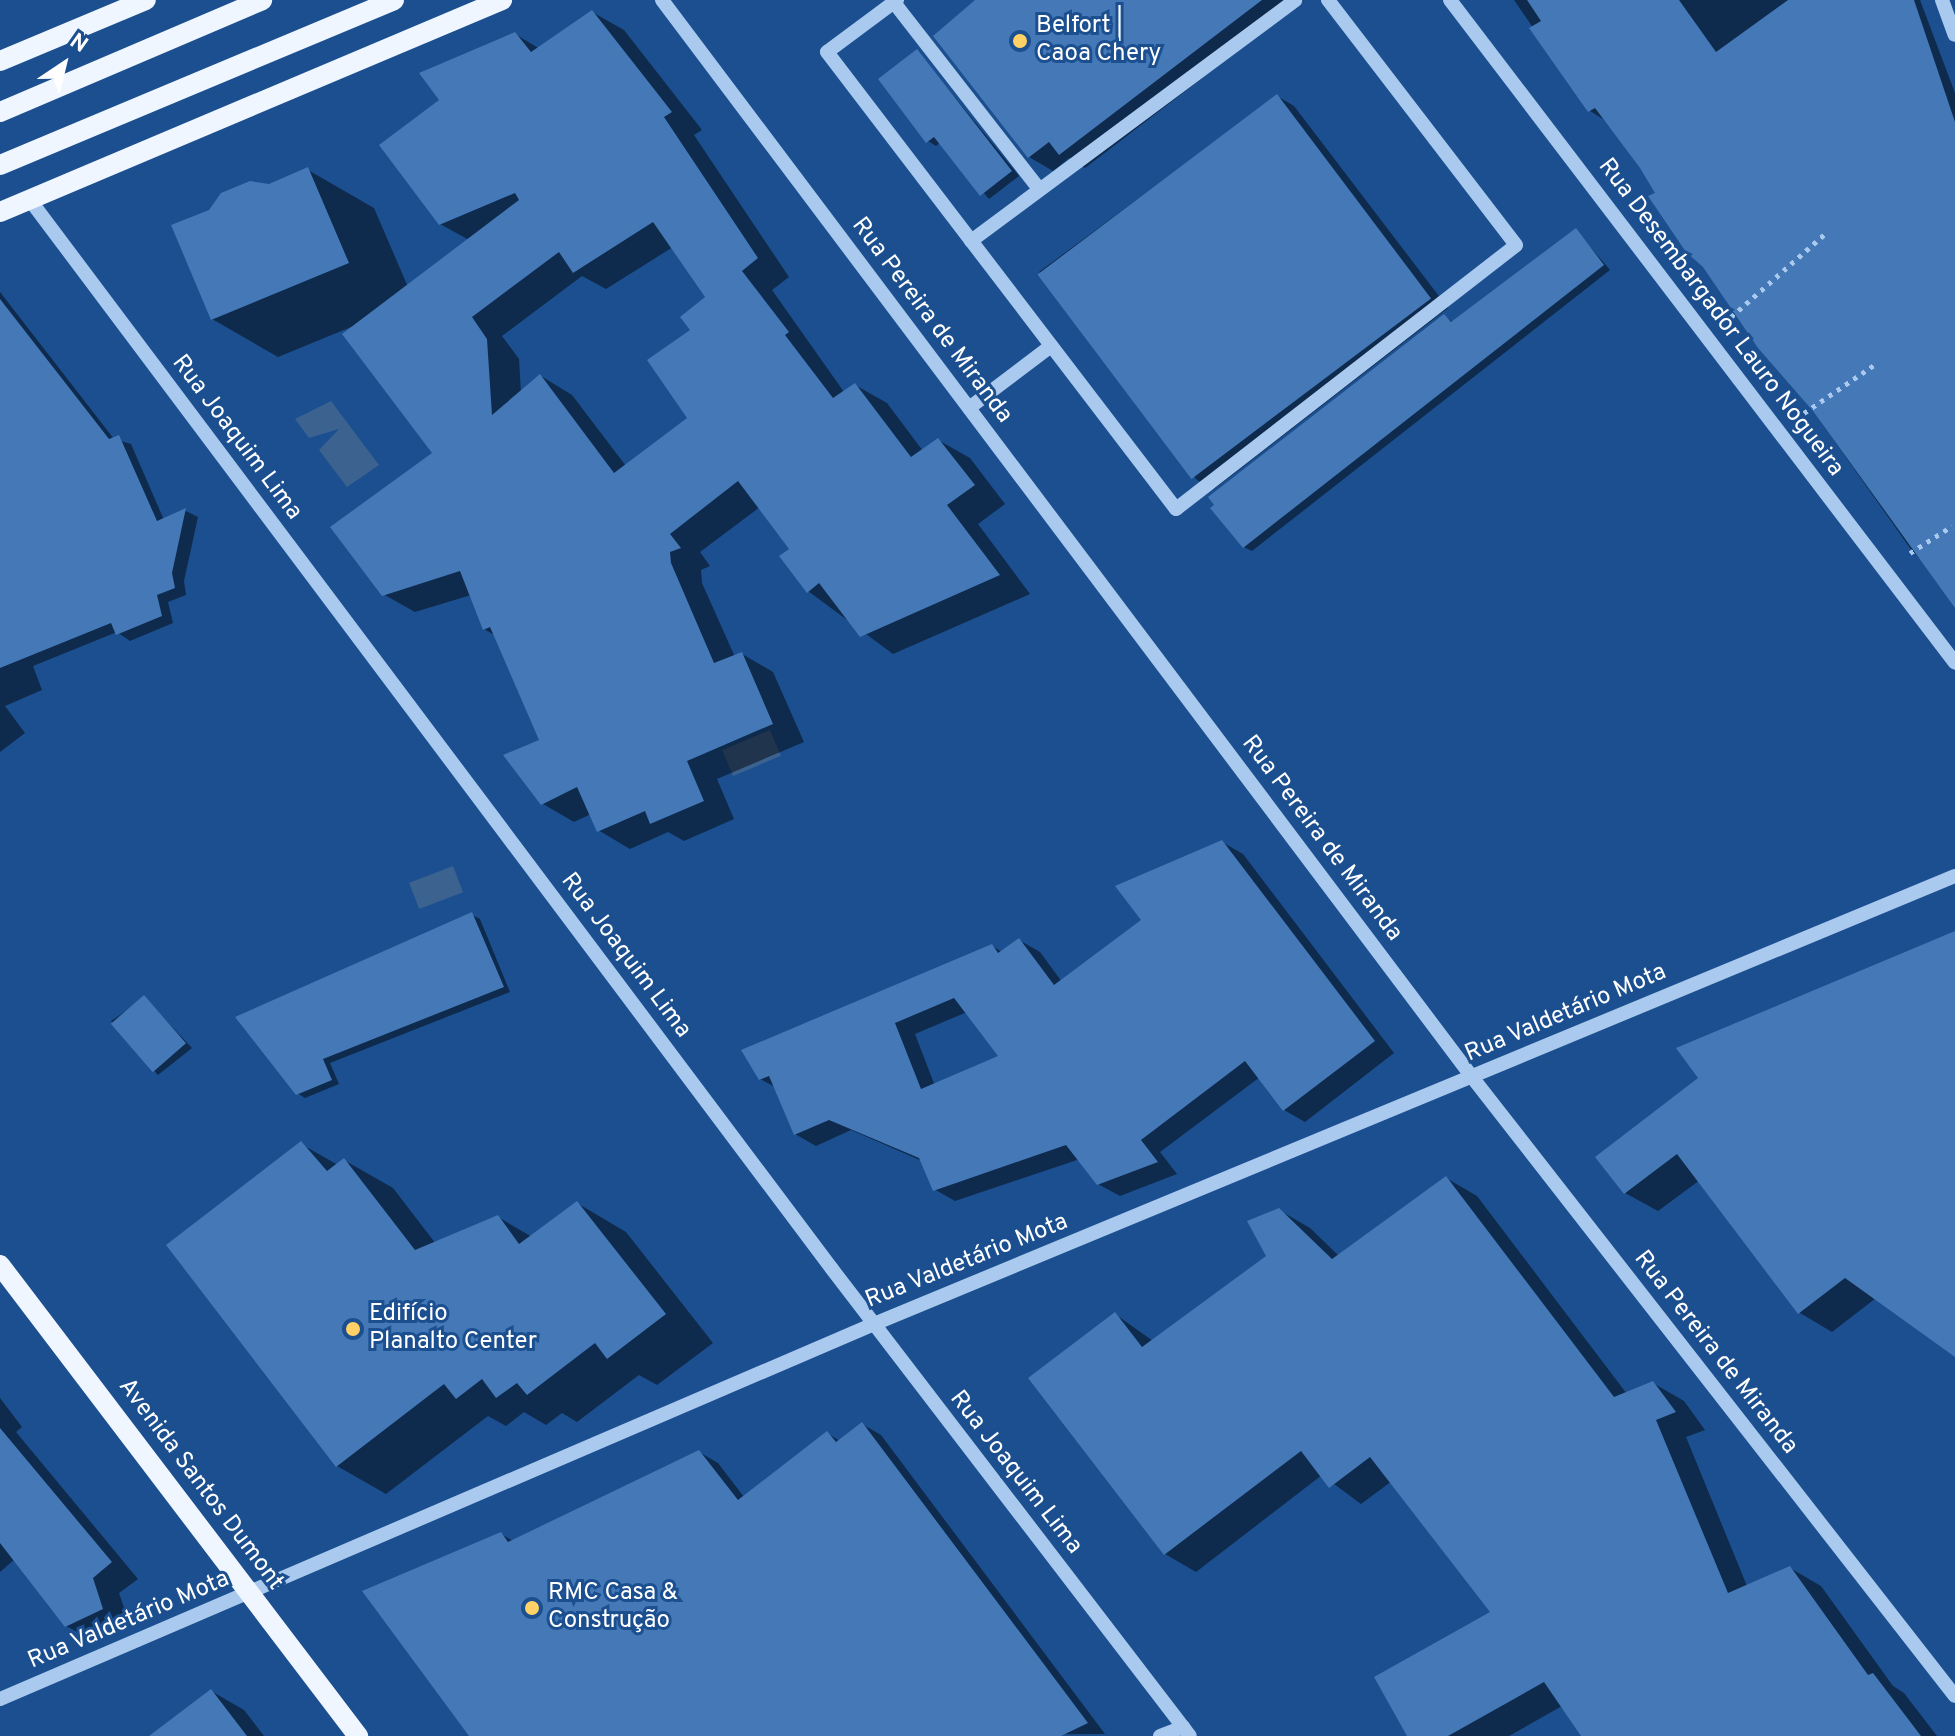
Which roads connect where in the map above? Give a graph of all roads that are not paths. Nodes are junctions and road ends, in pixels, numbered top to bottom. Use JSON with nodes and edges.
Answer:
{"nodes":[{"id":1,"x":146,"y":0,"type":"edge"},
{"id":2,"x":262,"y":0,"type":"edge"},
{"id":3,"x":394,"y":0,"type":"edge"},
{"id":4,"x":502,"y":0,"type":"edge"},
{"id":5,"x":662,"y":0,"type":"edge"},
{"id":6,"x":1295,"y":0,"type":"edge"},
{"id":7,"x":1328,"y":0,"type":"edge"},
{"id":8,"x":1450,"y":0,"type":"edge"},
{"id":9,"x":1942,"y":0,"type":"edge"},
{"id":10,"x":894,"y":1,"type":"edge"},
{"id":11,"x":1955,"y":35,"type":"edge"},
{"id":12,"x":0,"y":61,"type":"edge"},
{"id":13,"x":0,"y":112,"type":"edge"},
{"id":14,"x":0,"y":165,"type":"edge"},
{"id":15,"x":1039,"y":189,"type":"junction"},
{"id":16,"x":30,"y":200,"type":"junction"},
{"id":17,"x":0,"y":212,"type":"edge"},
{"id":18,"x":971,"y":241,"type":"junction"},
{"id":19,"x":1051,"y":346,"type":"junction"},
{"id":20,"x":969,"y":408,"type":"junction"},
{"id":21,"x":1955,"y":663,"type":"edge"},
{"id":22,"x":1955,"y":876,"type":"edge"},
{"id":23,"x":1472,"y":1077,"type":"junction"},
{"id":24,"x":0,"y":1265,"type":"edge"},
{"id":25,"x":874,"y":1324,"type":"junction"},
{"id":26,"x":250,"y":1594,"type":"junction"},
{"id":27,"x":1955,"y":1696,"type":"edge"},
{"id":28,"x":0,"y":1699,"type":"edge"},
{"id":29,"x":1186,"y":1732,"type":"edge"},
{"id":30,"x":358,"y":1736,"type":"edge"},
{"id":31,"x":1160,"y":1736,"type":"edge"}],
"edges":[{"from":1,"to":12,"type":"main road"},
{"from":2,"to":13,"type":"main road"},
{"from":3,"to":14,"type":"main road"},
{"from":4,"to":16,"type":"main road"},
{"from":5,"to":20,"type":"street","name":"Rua Pereira de Miranda"},
{"from":6,"to":15,"type":"street"},
{"from":7,"to":19,"type":"street"},
{"from":8,"to":21,"type":"street","name":"Rua Desembargador Lauro Nogueira"},
{"from":9,"to":11,"type":"street"},
{"from":10,"to":15,"type":"street"},
{"from":10,"to":18,"type":"street"},
{"from":15,"to":18,"type":"street"},
{"from":16,"to":17,"type":"main road"},
{"from":16,"to":25,"type":"street","name":"Rua Joaquim Lima"},
{"from":18,"to":19,"type":"street"},
{"from":19,"to":20,"type":"street"},
{"from":20,"to":23,"type":"street","name":"Rua Pereira de Miranda"},
{"from":22,"to":23,"type":"street","name":"Rua Valdetário Mota"},
{"from":23,"to":25,"type":"street","name":"Rua Valdetário Mota"},
{"from":23,"to":27,"type":"street","name":"Rua Pereira de Miranda"},
{"from":24,"to":26,"type":"main road","name":"Avenida Santos Dumont"},
{"from":25,"to":26,"type":"street","name":"Rua Valdetário Mota"},
{"from":25,"to":29,"type":"street","name":"Rua Joaquim Lima"},
{"from":26,"to":28,"type":"street","name":"Rua Valdetário Mota"},
{"from":26,"to":30,"type":"main road","name":"Avenida Santos Dumont"},
{"from":29,"to":31,"type":"street"}]}
